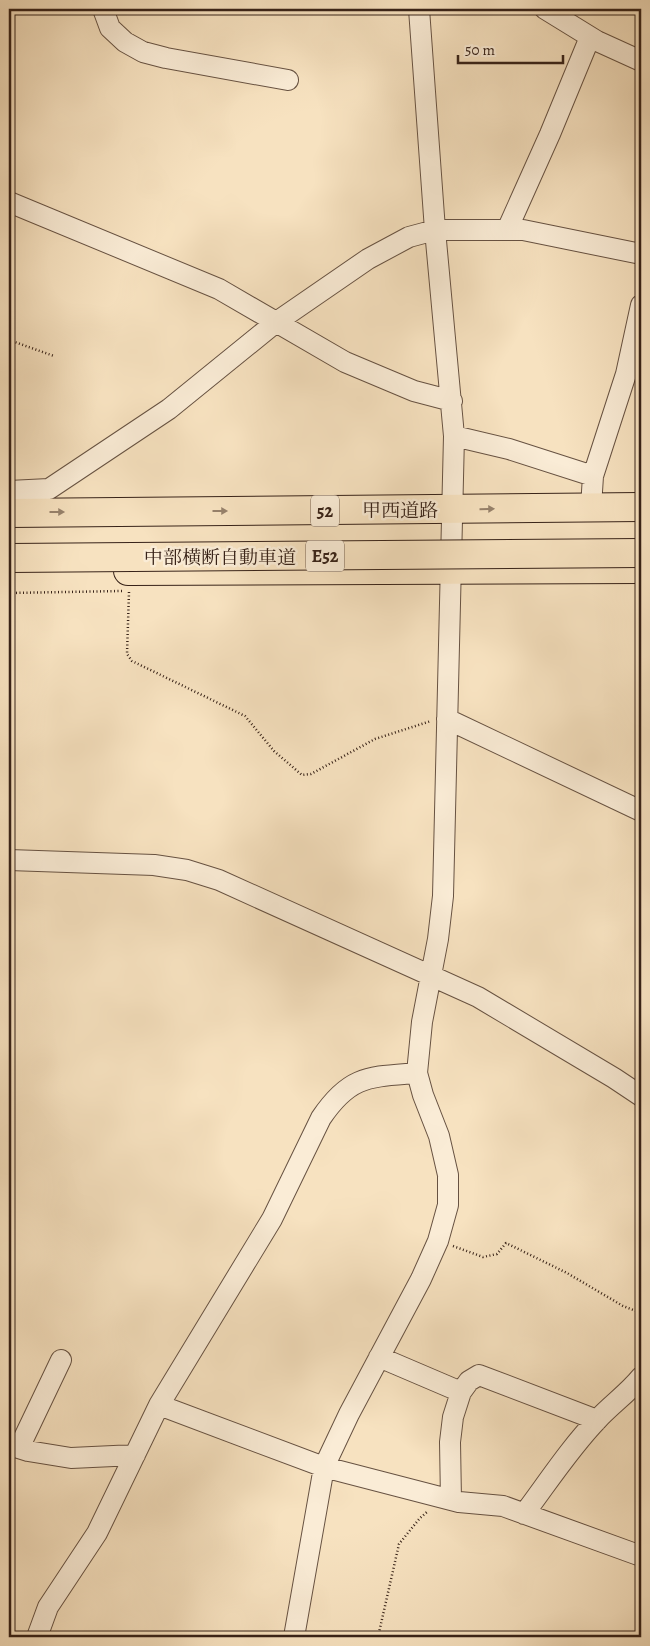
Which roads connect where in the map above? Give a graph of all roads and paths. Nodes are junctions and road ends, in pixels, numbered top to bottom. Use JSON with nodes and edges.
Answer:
{"nodes":[{"id":1,"x":103,"y":9,"type":"edge"},
{"id":2,"x":419,"y":9,"type":"edge"},
{"id":3,"x":545,"y":9,"type":"edge"},
{"id":4,"x":590,"y":37,"type":"junction"},
{"id":5,"x":641,"y":61,"type":"edge"},
{"id":6,"x":288,"y":80,"type":"dead end"},
{"id":7,"x":9,"y":202,"type":"edge"},
{"id":8,"x":435,"y":230,"type":"junction"},
{"id":9,"x":506,"y":230,"type":"junction"},
{"id":10,"x":641,"y":254,"type":"edge"},
{"id":11,"x":641,"y":305,"type":"edge"},
{"id":12,"x":275,"y":322,"type":"junction"},
{"id":13,"x":9,"y":340,"type":"edge"},
{"id":14,"x":54,"y":356,"type":"dead end"},
{"id":15,"x":452,"y":401,"type":"junction"},
{"id":16,"x":454,"y":436,"type":"junction"},
{"id":17,"x":593,"y":476,"type":"junction"},
{"id":18,"x":9,"y":491,"type":"edge"},
{"id":19,"x":592,"y":507,"type":"junction"},
{"id":20,"x":641,"y":507,"type":"edge"},
{"id":21,"x":453,"y":510,"type":"junction"},
{"id":22,"x":9,"y":513,"type":"edge"},
{"id":23,"x":641,"y":543,"type":"edge"},
{"id":24,"x":9,"y":548,"type":"edge"},
{"id":25,"x":641,"y":553,"type":"edge"},
{"id":26,"x":9,"y":558,"type":"edge"},
{"id":27,"x":452,"y":569,"type":"junction"},
{"id":28,"x":641,"y":569,"type":"edge"},
{"id":29,"x":9,"y":571,"type":"edge"},
{"id":30,"x":9,"y":593,"type":"edge"},
{"id":31,"x":447,"y":719,"type":"junction"},
{"id":32,"x":641,"y":811,"type":"edge"},
{"id":33,"x":9,"y":860,"type":"edge"},
{"id":34,"x":432,"y":975,"type":"junction"},
{"id":35,"x":417,"y":1073,"type":"junction"},
{"id":36,"x":641,"y":1096,"type":"edge"},
{"id":37,"x":438,"y":1241,"type":"junction"},
{"id":38,"x":641,"y":1313,"type":"edge"},
{"id":39,"x":379,"y":1357,"type":"junction"},
{"id":40,"x":60,"y":1360,"type":"dead end"},
{"id":41,"x":641,"y":1376,"type":"edge"},
{"id":42,"x":461,"y":1392,"type":"junction"},
{"id":43,"x":159,"y":1405,"type":"junction"},
{"id":44,"x":597,"y":1420,"type":"junction"},
{"id":45,"x":14,"y":1447,"type":"edge"},
{"id":46,"x":135,"y":1455,"type":"junction"},
{"id":47,"x":324,"y":1467,"type":"junction"},
{"id":48,"x":447,"y":1499,"type":"junction"},
{"id":49,"x":524,"y":1514,"type":"junction"},
{"id":50,"x":641,"y":1556,"type":"edge"},
{"id":51,"x":37,"y":1637,"type":"edge"},
{"id":52,"x":294,"y":1637,"type":"edge"},
{"id":53,"x":378,"y":1637,"type":"edge"}],
"edges":[{"from":1,"to":6,"type":"street"},
{"from":2,"to":8,"type":"street"},
{"from":3,"to":4,"type":"street"},
{"from":4,"to":5,"type":"street"},
{"from":4,"to":9,"type":"street"},
{"from":7,"to":12,"type":"street"},
{"from":8,"to":9,"type":"street"},
{"from":8,"to":12,"type":"street"},
{"from":8,"to":15,"type":"street"},
{"from":9,"to":10,"type":"street"},
{"from":11,"to":17,"type":"street"},
{"from":12,"to":15,"type":"street"},
{"from":12,"to":18,"type":"street"},
{"from":13,"to":14,"type":"path"},
{"from":15,"to":16,"type":"street"},
{"from":16,"to":17,"type":"street"},
{"from":16,"to":21,"type":"street"},
{"from":17,"to":19,"type":"street"},
{"from":19,"to":20,"type":"highway","name":"甲西道路","number":"52"},
{"from":21,"to":19,"type":"highway","name":"甲西道路","number":"52","one_way":true},
{"from":22,"to":21,"type":"highway","name":"甲西道路","number":"52","one_way":true},
{"from":21,"to":27,"type":"street"},
{"from":23,"to":24,"type":"highway","name":"中部横断自動車道","number":"E52"},
{"from":25,"to":26,"type":"highway","name":"中部横断自動車道","number":"E52","bridge":true},
{"from":27,"to":28,"type":"highway"},
{"from":27,"to":29,"type":"highway"},
{"from":27,"to":31,"type":"street"},
{"from":30,"to":31,"type":"path"},
{"from":31,"to":32,"type":"street"},
{"from":31,"to":34,"type":"street"},
{"from":33,"to":34,"type":"street"},
{"from":34,"to":35,"type":"street"},
{"from":34,"to":36,"type":"street"},
{"from":35,"to":37,"type":"street"},
{"from":35,"to":43,"type":"street"},
{"from":37,"to":38,"type":"path"},
{"from":37,"to":39,"type":"street"},
{"from":39,"to":42,"type":"street"},
{"from":39,"to":47,"type":"street"},
{"from":40,"to":45,"type":"street"},
{"from":41,"to":44,"type":"street"},
{"from":42,"to":44,"type":"street"},
{"from":42,"to":48,"type":"street"},
{"from":43,"to":46,"type":"street"},
{"from":43,"to":47,"type":"street"},
{"from":44,"to":49,"type":"street"},
{"from":45,"to":46,"type":"street"},
{"from":46,"to":51,"type":"street"},
{"from":47,"to":48,"type":"street"},
{"from":47,"to":52,"type":"street"},
{"from":48,"to":49,"type":"street"},
{"from":48,"to":53,"type":"path"},
{"from":49,"to":50,"type":"street"}]}
